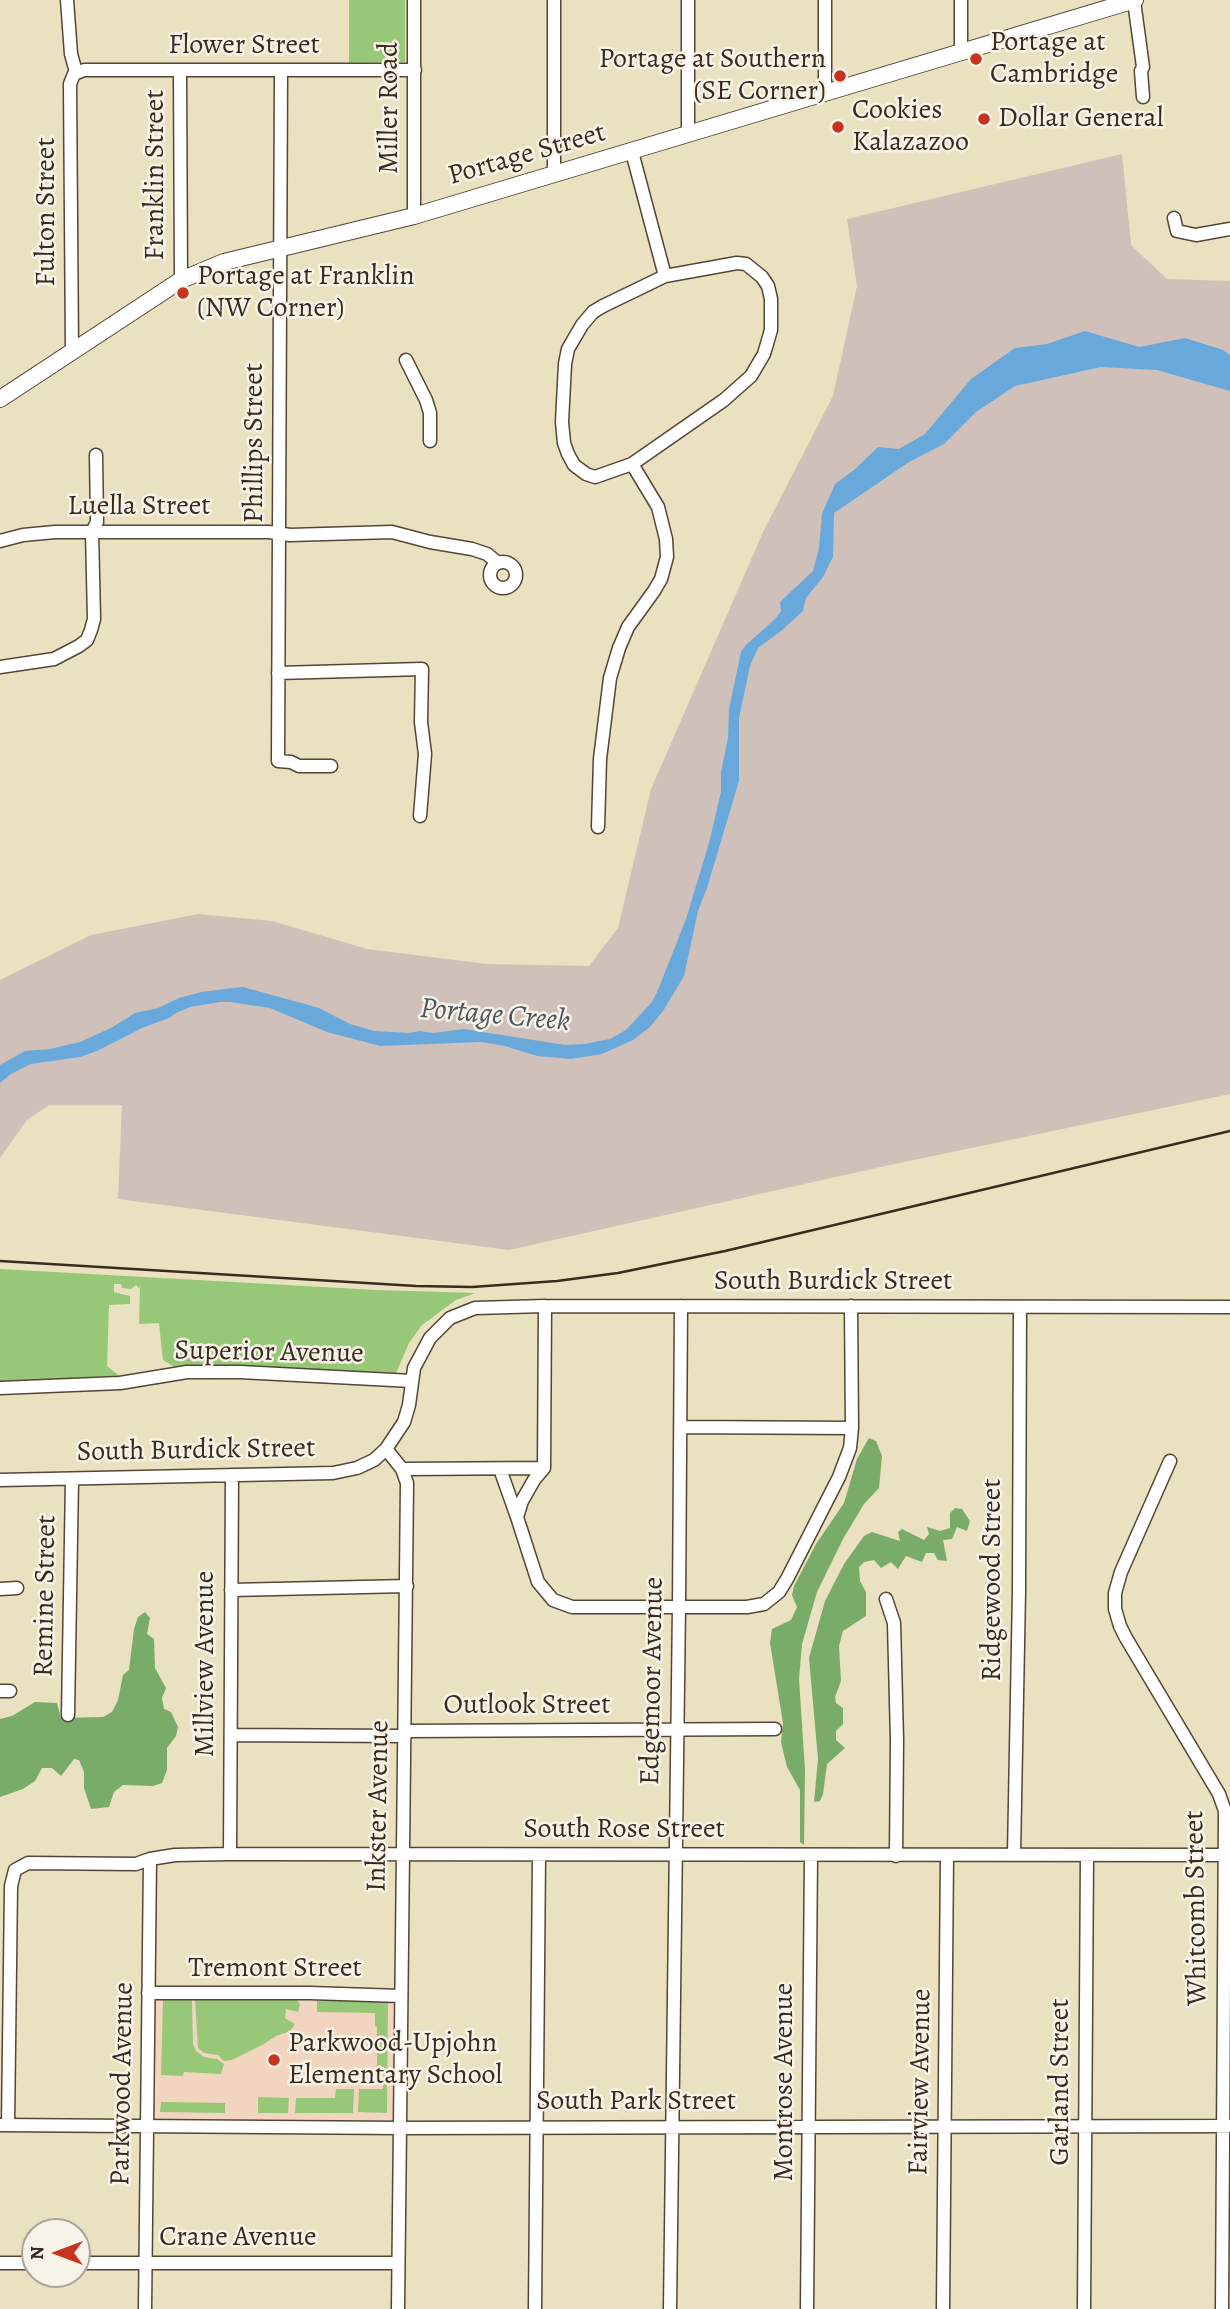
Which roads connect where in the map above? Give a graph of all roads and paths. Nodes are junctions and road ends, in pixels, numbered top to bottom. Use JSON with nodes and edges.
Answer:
{"nodes":[{"id":1,"x":67,"y":0,"type":"edge"},
{"id":2,"x":414,"y":0,"type":"edge"},
{"id":3,"x":554,"y":0,"type":"edge"},
{"id":4,"x":688,"y":0,"type":"edge"},
{"id":5,"x":825,"y":0,"type":"edge"},
{"id":6,"x":961,"y":0,"type":"edge"},
{"id":7,"x":1135,"y":0,"type":"edge"},
{"id":8,"x":1096,"y":6,"type":"edge"},
{"id":9,"x":961,"y":53,"type":"junction"},
{"id":10,"x":415,"y":70,"type":"junction"},
{"id":11,"x":180,"y":71,"type":"junction"},
{"id":12,"x":281,"y":72,"type":"junction"},
{"id":13,"x":75,"y":73,"type":"junction"},
{"id":14,"x":825,"y":92,"type":"junction"},
{"id":15,"x":1143,"y":97,"type":"dead end"},
{"id":16,"x":688,"y":135,"type":"junction"},
{"id":17,"x":632,"y":152,"type":"junction"},
{"id":18,"x":554,"y":174,"type":"junction"},
{"id":19,"x":414,"y":216,"type":"junction"},
{"id":20,"x":1175,"y":225,"type":"dead end"},
{"id":21,"x":1230,"y":229,"type":"edge"},
{"id":22,"x":280,"y":248,"type":"junction"},
{"id":23,"x":665,"y":276,"type":"junction"},
{"id":24,"x":181,"y":280,"type":"junction"},
{"id":25,"x":72,"y":352,"type":"junction"},
{"id":26,"x":406,"y":360,"type":"dead end"},
{"id":27,"x":0,"y":399,"type":"edge"},
{"id":28,"x":430,"y":441,"type":"dead end"},
{"id":29,"x":96,"y":455,"type":"dead end"},
{"id":30,"x":632,"y":464,"type":"junction"},
{"id":31,"x":92,"y":531,"type":"junction"},
{"id":32,"x":278,"y":534,"type":"junction"},
{"id":33,"x":0,"y":541,"type":"edge"},
{"id":34,"x":498,"y":563,"type":"dead end"},
{"id":35,"x":0,"y":667,"type":"edge"},
{"id":36,"x":278,"y":673,"type":"junction"},
{"id":37,"x":331,"y":766,"type":"dead end"},
{"id":38,"x":420,"y":816,"type":"dead end"},
{"id":39,"x":598,"y":827,"type":"dead end"},
{"id":40,"x":545,"y":1306,"type":"junction"},
{"id":41,"x":681,"y":1306,"type":"junction"},
{"id":42,"x":851,"y":1306,"type":"junction"},
{"id":43,"x":1020,"y":1307,"type":"junction"},
{"id":44,"x":1230,"y":1307,"type":"edge"},
{"id":45,"x":412,"y":1381,"type":"junction"},
{"id":46,"x":0,"y":1388,"type":"edge"},
{"id":47,"x":680,"y":1427,"type":"junction"},
{"id":48,"x":852,"y":1428,"type":"junction"},
{"id":49,"x":386,"y":1449,"type":"junction"},
{"id":50,"x":1170,"y":1461,"type":"dead end"},
{"id":51,"x":544,"y":1468,"type":"junction"},
{"id":52,"x":402,"y":1469,"type":"junction"},
{"id":53,"x":500,"y":1469,"type":"junction"},
{"id":54,"x":232,"y":1475,"type":"junction"},
{"id":55,"x":72,"y":1479,"type":"junction"},
{"id":56,"x":0,"y":1480,"type":"edge"},
{"id":57,"x":517,"y":1517,"type":"junction"},
{"id":58,"x":407,"y":1586,"type":"junction"},
{"id":59,"x":17,"y":1588,"type":"dead end"},
{"id":60,"x":0,"y":1589,"type":"edge"},
{"id":61,"x":231,"y":1590,"type":"junction"},
{"id":62,"x":886,"y":1599,"type":"dead end"},
{"id":63,"x":679,"y":1606,"type":"junction"},
{"id":64,"x":68,"y":1715,"type":"dead end"},
{"id":65,"x":676,"y":1730,"type":"junction"},
{"id":66,"x":775,"y":1730,"type":"dead end"},
{"id":67,"x":405,"y":1733,"type":"junction"},
{"id":68,"x":231,"y":1735,"type":"junction"},
{"id":69,"x":230,"y":1854,"type":"junction"},
{"id":70,"x":1014,"y":1854,"type":"junction"},
{"id":71,"x":403,"y":1855,"type":"junction"},
{"id":72,"x":539,"y":1855,"type":"junction"},
{"id":73,"x":676,"y":1855,"type":"junction"},
{"id":74,"x":947,"y":1855,"type":"junction"},
{"id":75,"x":1087,"y":1855,"type":"junction"},
{"id":76,"x":1228,"y":1855,"type":"edge"},
{"id":77,"x":811,"y":1856,"type":"junction"},
{"id":78,"x":896,"y":1856,"type":"junction"},
{"id":79,"x":150,"y":1859,"type":"junction"},
{"id":80,"x":148,"y":1993,"type":"junction"},
{"id":81,"x":401,"y":1996,"type":"junction"},
{"id":82,"x":4,"y":2125,"type":"edge"},
{"id":83,"x":148,"y":2126,"type":"junction"},
{"id":84,"x":810,"y":2126,"type":"junction"},
{"id":85,"x":1226,"y":2126,"type":"edge"},
{"id":86,"x":537,"y":2127,"type":"junction"},
{"id":87,"x":672,"y":2127,"type":"junction"},
{"id":88,"x":945,"y":2127,"type":"junction"},
{"id":89,"x":401,"y":2128,"type":"junction"},
{"id":90,"x":1085,"y":2128,"type":"junction"},
{"id":91,"x":145,"y":2262,"type":"junction"},
{"id":92,"x":0,"y":2263,"type":"edge"},
{"id":93,"x":21,"y":2263,"type":"edge"},
{"id":94,"x":91,"y":2263,"type":"edge"},
{"id":95,"x":398,"y":2263,"type":"junction"},
{"id":96,"x":145,"y":2309,"type":"edge"},
{"id":97,"x":398,"y":2309,"type":"edge"},
{"id":98,"x":535,"y":2309,"type":"edge"},
{"id":99,"x":670,"y":2309,"type":"edge"},
{"id":100,"x":807,"y":2309,"type":"edge"},
{"id":101,"x":943,"y":2309,"type":"edge"},
{"id":102,"x":1084,"y":2309,"type":"edge"},
{"id":103,"x":1222,"y":2309,"type":"edge"}],
"edges":[{"from":1,"to":13,"type":"street","name":"Fulton Street"},
{"from":2,"to":10,"type":"street","name":"Miller Road"},
{"from":3,"to":18,"type":"street"},
{"from":4,"to":16,"type":"street"},
{"from":5,"to":14,"type":"street"},
{"from":6,"to":9,"type":"street"},
{"from":7,"to":8,"type":"main road","name":"Portage Street"},
{"from":7,"to":15,"type":"street"},
{"from":8,"to":9,"type":"main road","name":"Portage Street"},
{"from":9,"to":14,"type":"main road","name":"Portage Street"},
{"from":10,"to":12,"type":"street","name":"Flower Street"},
{"from":10,"to":19,"type":"street","name":"Miller Road"},
{"from":11,"to":12,"type":"street","name":"Flower Street"},
{"from":11,"to":13,"type":"street","name":"Flower Street"},
{"from":11,"to":24,"type":"street","name":"Franklin Street"},
{"from":12,"to":22,"type":"street","name":"Phillips Street"},
{"from":13,"to":25,"type":"street","name":"Fulton Street"},
{"from":14,"to":16,"type":"main road","name":"Portage Street"},
{"from":16,"to":17,"type":"main road","name":"Portage Street"},
{"from":17,"to":18,"type":"main road","name":"Portage Street"},
{"from":17,"to":23,"type":"street"},
{"from":18,"to":19,"type":"main road","name":"Portage Street"},
{"from":19,"to":22,"type":"main road","name":"Portage Street"},
{"from":20,"to":21,"type":"street"},
{"from":22,"to":24,"type":"main road","name":"Portage Street"},
{"from":22,"to":32,"type":"street","name":"Phillips Street"},
{"from":23,"to":30,"type":"street"},
{"from":23,"to":30,"type":"street"},
{"from":24,"to":25,"type":"main road","name":"Portage Street"},
{"from":25,"to":27,"type":"main road","name":"Portage Street"},
{"from":26,"to":28,"type":"street"},
{"from":29,"to":31,"type":"street"},
{"from":30,"to":39,"type":"street"},
{"from":31,"to":32,"type":"street","name":"Luella Street"},
{"from":31,"to":33,"type":"street","name":"Luella Street"},
{"from":31,"to":35,"type":"street"},
{"from":32,"to":34,"type":"street","name":"Luella Street"},
{"from":32,"to":36,"type":"street","name":"Phillips Street"},
{"from":36,"to":37,"type":"street","name":"Phillips Street"},
{"from":36,"to":38,"type":"street"},
{"from":40,"to":41,"type":"street","name":"South Burdick Street"},
{"from":40,"to":45,"type":"street","name":"South Burdick Street"},
{"from":40,"to":51,"type":"street"},
{"from":41,"to":42,"type":"street","name":"South Burdick Street"},
{"from":41,"to":47,"type":"street","name":"Edgemoor Avenue"},
{"from":42,"to":43,"type":"street","name":"South Burdick Street"},
{"from":42,"to":48,"type":"street"},
{"from":43,"to":44,"type":"street","name":"South Burdick Street"},
{"from":43,"to":70,"type":"street","name":"Ridgewood Street"},
{"from":45,"to":46,"type":"street","name":"Superior Avenue"},
{"from":45,"to":49,"type":"street"},
{"from":47,"to":48,"type":"street"},
{"from":47,"to":63,"type":"street","name":"Edgemoor Avenue"},
{"from":48,"to":63,"type":"street"},
{"from":49,"to":52,"type":"street"},
{"from":49,"to":54,"type":"street","name":"South Burdick Street"},
{"from":50,"to":76,"type":"street","name":"Whitcomb Street"},
{"from":51,"to":53,"type":"street"},
{"from":51,"to":57,"type":"street"},
{"from":52,"to":53,"type":"street"},
{"from":52,"to":58,"type":"street","name":"Inkster Avenue"},
{"from":53,"to":57,"type":"street"},
{"from":54,"to":55,"type":"street","name":"South Burdick Street"},
{"from":54,"to":61,"type":"street","name":"Millview Avenue"},
{"from":55,"to":56,"type":"street","name":"South Burdick Street"},
{"from":55,"to":64,"type":"street","name":"Remine Street"},
{"from":57,"to":63,"type":"street"},
{"from":58,"to":61,"type":"street"},
{"from":58,"to":67,"type":"street","name":"Inkster Avenue"},
{"from":59,"to":60,"type":"street"},
{"from":61,"to":68,"type":"street","name":"Millview Avenue"},
{"from":62,"to":78,"type":"street"},
{"from":63,"to":65,"type":"street","name":"Edgemoor Avenue"},
{"from":65,"to":66,"type":"street","name":"Outlook Street"},
{"from":65,"to":67,"type":"street","name":"Outlook Street"},
{"from":65,"to":73,"type":"street","name":"Edgemoor Avenue"},
{"from":67,"to":68,"type":"street","name":"Outlook Street"},
{"from":67,"to":71,"type":"street","name":"Inkster Avenue"},
{"from":68,"to":69,"type":"street","name":"Millview Avenue"},
{"from":69,"to":71,"type":"street","name":"South Rose Street"},
{"from":69,"to":79,"type":"street","name":"South Rose Street"},
{"from":70,"to":74,"type":"street","name":"South Rose Street"},
{"from":70,"to":75,"type":"street","name":"South Rose Street"},
{"from":71,"to":72,"type":"street","name":"South Rose Street"},
{"from":71,"to":81,"type":"street","name":"Inkster Avenue"},
{"from":72,"to":73,"type":"street","name":"South Rose Street"},
{"from":72,"to":86,"type":"street"},
{"from":73,"to":77,"type":"street","name":"South Rose Street"},
{"from":73,"to":87,"type":"street","name":"Edgemoor Avenue"},
{"from":74,"to":78,"type":"street","name":"South Rose Street"},
{"from":74,"to":88,"type":"street","name":"Fairview Avenue"},
{"from":75,"to":76,"type":"street","name":"South Rose Street"},
{"from":75,"to":90,"type":"street","name":"Garland Street"},
{"from":76,"to":85,"type":"street","name":"Whitcomb Street"},
{"from":77,"to":78,"type":"street","name":"South Rose Street"},
{"from":77,"to":84,"type":"street","name":"Montrose Avenue"},
{"from":79,"to":80,"type":"street","name":"Parkwood Avenue"},
{"from":79,"to":82,"type":"street","name":"South Rose Street"},
{"from":80,"to":81,"type":"street","name":"Tremont Street"},
{"from":80,"to":83,"type":"street","name":"Parkwood Avenue"},
{"from":81,"to":89,"type":"street","name":"Inkster Avenue"},
{"from":82,"to":83,"type":"street","name":"South Park Street"},
{"from":83,"to":89,"type":"street","name":"South Park Street"},
{"from":83,"to":91,"type":"street","name":"Parkwood Avenue"},
{"from":84,"to":87,"type":"street","name":"South Park Street"},
{"from":84,"to":88,"type":"street","name":"South Park Street"},
{"from":84,"to":100,"type":"street","name":"Montrose Avenue"},
{"from":85,"to":90,"type":"street","name":"South Park Street"},
{"from":85,"to":103,"type":"street","name":"Whitcomb Street"},
{"from":86,"to":87,"type":"street","name":"South Park Street"},
{"from":86,"to":89,"type":"street","name":"South Park Street"},
{"from":86,"to":98,"type":"street"},
{"from":87,"to":99,"type":"street","name":"Edgemoor Avenue"},
{"from":88,"to":90,"type":"street","name":"South Park Street"},
{"from":88,"to":101,"type":"street","name":"Fairview Avenue"},
{"from":89,"to":95,"type":"street","name":"Inkster Avenue"},
{"from":90,"to":102,"type":"street","name":"Garland Street"},
{"from":91,"to":94,"type":"street","name":"Crane Avenue"},
{"from":91,"to":95,"type":"street","name":"Crane Avenue"},
{"from":91,"to":96,"type":"street","name":"Parkwood Avenue"},
{"from":92,"to":93,"type":"street"},
{"from":95,"to":97,"type":"street","name":"Inkster Avenue"}]}
